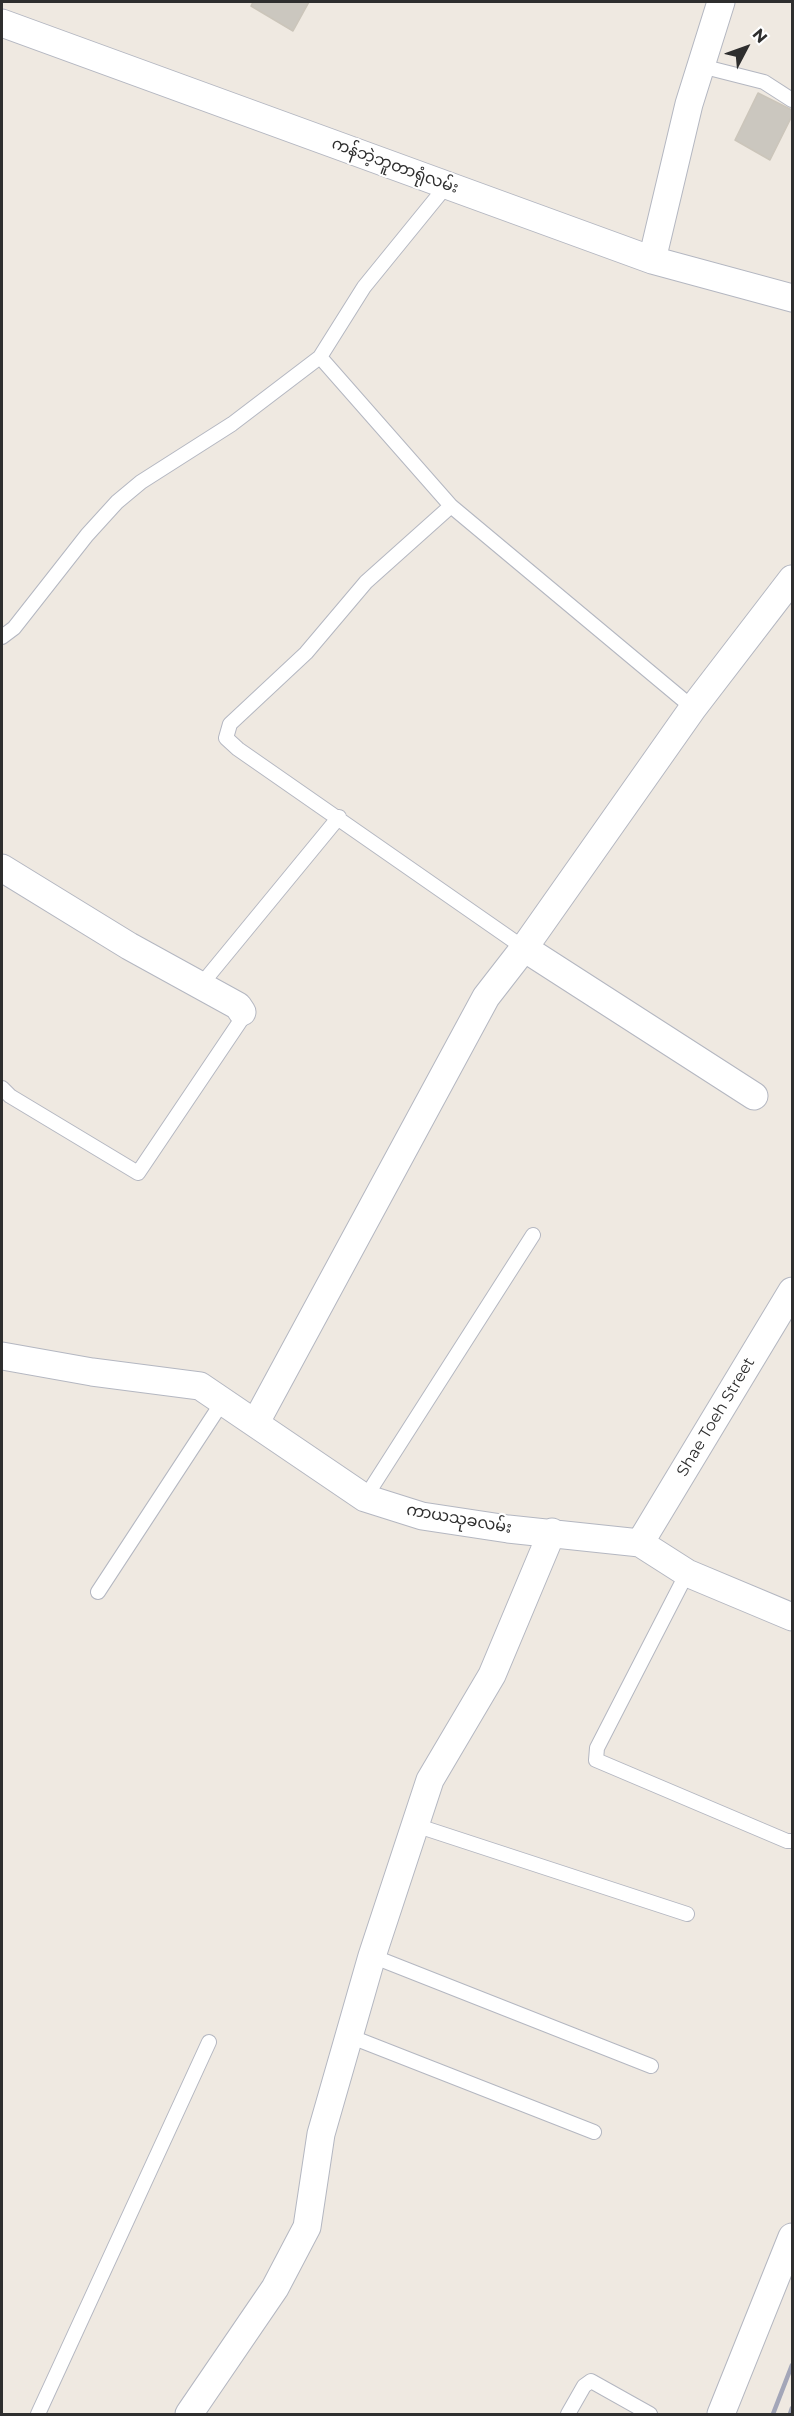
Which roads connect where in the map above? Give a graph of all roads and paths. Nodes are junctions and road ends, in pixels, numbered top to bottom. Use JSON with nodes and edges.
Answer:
{"nodes":[{"id":1,"x":722,"y":2,"type":"edge"},
{"id":2,"x":2,"y":24,"type":"edge"},
{"id":3,"x":701,"y":66,"type":"junction"},
{"id":4,"x":792,"y":100,"type":"edge"},
{"id":5,"x":447,"y":185,"type":"junction"},
{"id":6,"x":652,"y":260,"type":"junction"},
{"id":7,"x":792,"y":298,"type":"edge"},
{"id":8,"x":320,"y":357,"type":"junction"},
{"id":9,"x":451,"y":506,"type":"junction"},
{"id":10,"x":792,"y":579,"type":"edge"},
{"id":11,"x":2,"y":637,"type":"edge"},
{"id":12,"x":693,"y":708,"type":"junction"},
{"id":13,"x":339,"y":818,"type":"junction"},
{"id":14,"x":2,"y":868,"type":"edge"},
{"id":15,"x":525,"y":948,"type":"junction"},
{"id":16,"x":200,"y":986,"type":"junction"},
{"id":17,"x":242,"y":1012,"type":"joint"},
{"id":18,"x":2,"y":1088,"type":"edge"},
{"id":19,"x":754,"y":1096,"type":"dead end"},
{"id":20,"x":533,"y":1236,"type":"dead end"},
{"id":21,"x":792,"y":1291,"type":"edge"},
{"id":22,"x":2,"y":1356,"type":"edge"},
{"id":23,"x":223,"y":1401,"type":"junction"},
{"id":24,"x":256,"y":1422,"type":"junction"},
{"id":25,"x":365,"y":1498,"type":"junction"},
{"id":26,"x":552,"y":1532,"type":"junction"},
{"id":27,"x":640,"y":1543,"type":"junction"},
{"id":28,"x":687,"y":1573,"type":"junction"},
{"id":29,"x":98,"y":1592,"type":"dead end"},
{"id":30,"x":792,"y":1617,"type":"edge"},
{"id":31,"x":415,"y":1826,"type":"junction"},
{"id":32,"x":792,"y":1841,"type":"edge"},
{"id":33,"x":687,"y":1914,"type":"dead end"},
{"id":34,"x":372,"y":1956,"type":"junction"},
{"id":35,"x":349,"y":2036,"type":"junction"},
{"id":36,"x":209,"y":2042,"type":"dead end"},
{"id":37,"x":651,"y":2066,"type":"dead end"},
{"id":38,"x":594,"y":2132,"type":"dead end"},
{"id":39,"x":792,"y":2237,"type":"edge"},
{"id":40,"x":38,"y":2415,"type":"edge"},
{"id":41,"x":189,"y":2415,"type":"edge"},
{"id":42,"x":568,"y":2415,"type":"edge"},
{"id":43,"x":650,"y":2415,"type":"edge"},
{"id":44,"x":721,"y":2415,"type":"edge"}],
"edges":[{"from":1,"to":3,"type":"street"},
{"from":2,"to":5,"type":"street","name":"ကန်ဘဲ့ဘူတာရုံလမ်း"},
{"from":3,"to":4,"type":"lane"},
{"from":3,"to":6,"type":"street"},
{"from":5,"to":6,"type":"street","name":"ကန်ဘဲ့ဘူတာရုံလမ်း"},
{"from":5,"to":8,"type":"lane"},
{"from":6,"to":7,"type":"street","name":"ကန်ဘဲ့ဘူတာရုံလမ်း"},
{"from":8,"to":9,"type":"lane"},
{"from":8,"to":11,"type":"lane"},
{"from":9,"to":12,"type":"lane"},
{"from":9,"to":13,"type":"lane"},
{"from":10,"to":12,"type":"street"},
{"from":12,"to":15,"type":"street"},
{"from":13,"to":15,"type":"lane"},
{"from":13,"to":16,"type":"lane"},
{"from":14,"to":16,"type":"street"},
{"from":15,"to":19,"type":"street"},
{"from":15,"to":24,"type":"street"},
{"from":16,"to":17,"type":"street"},
{"from":17,"to":18,"type":"lane"},
{"from":20,"to":25,"type":"lane"},
{"from":21,"to":27,"type":"street","name":"Shae Toeh Street"},
{"from":22,"to":23,"type":"street","name":"ကာယသုခလမ်း"},
{"from":23,"to":24,"type":"street","name":"ကာယသုခလမ်း"},
{"from":23,"to":29,"type":"lane"},
{"from":24,"to":25,"type":"street","name":"ကာယသုခလမ်း"},
{"from":25,"to":26,"type":"street","name":"ကာယသုခလမ်း"},
{"from":26,"to":27,"type":"street","name":"ကာယသုခလမ်း"},
{"from":26,"to":31,"type":"street"},
{"from":27,"to":28,"type":"street","name":"ကာယသုခလမ်း"},
{"from":28,"to":30,"type":"street","name":"ကာယသုခလမ်း"},
{"from":28,"to":32,"type":"lane"},
{"from":31,"to":33,"type":"lane"},
{"from":31,"to":34,"type":"street"},
{"from":34,"to":35,"type":"street"},
{"from":34,"to":37,"type":"lane"},
{"from":35,"to":38,"type":"lane"},
{"from":35,"to":41,"type":"street"},
{"from":36,"to":40,"type":"lane"},
{"from":39,"to":44,"type":"street"},
{"from":42,"to":43,"type":"lane"}]}
